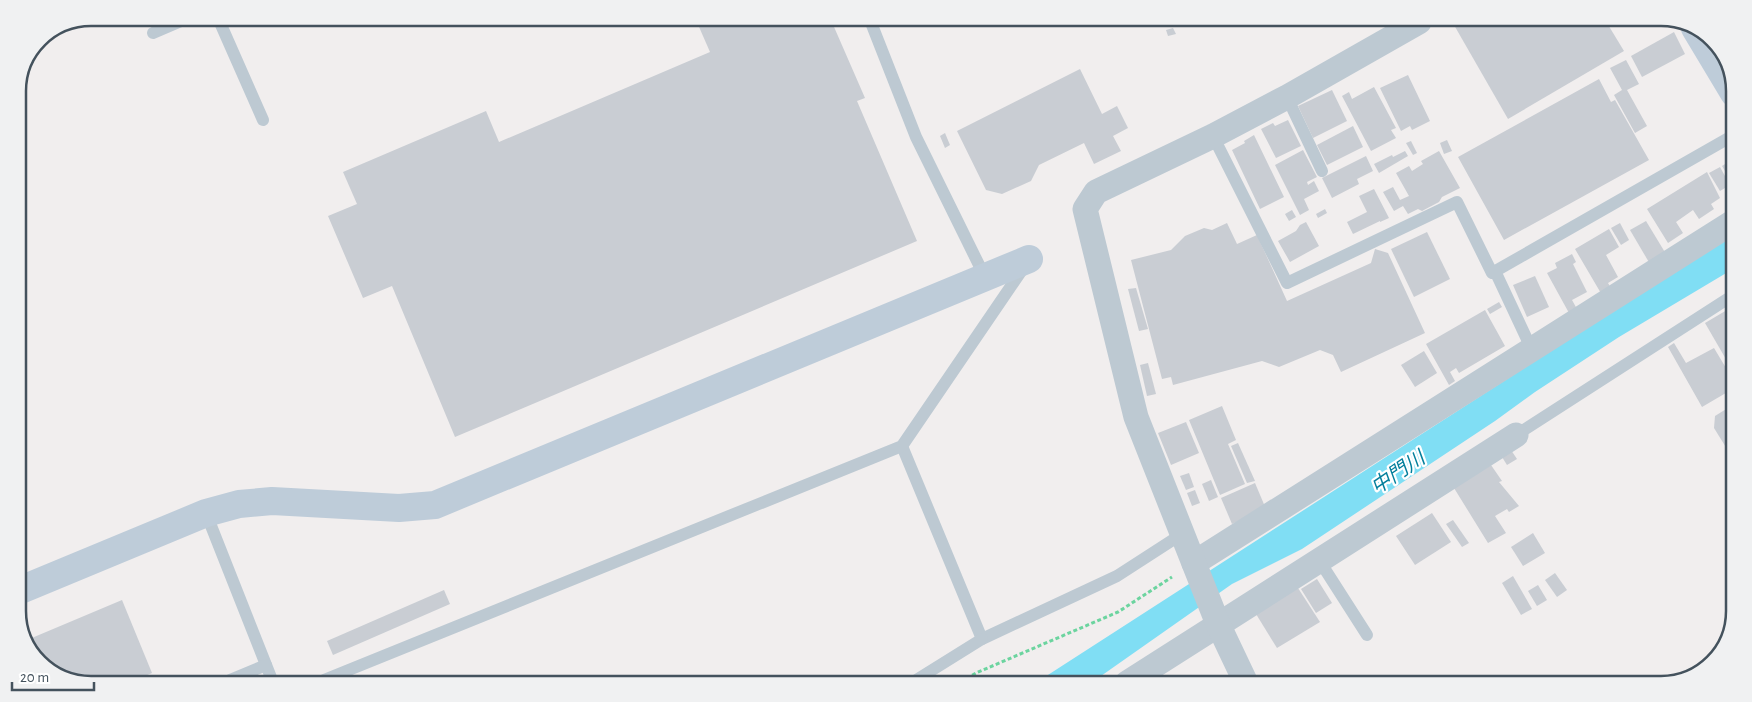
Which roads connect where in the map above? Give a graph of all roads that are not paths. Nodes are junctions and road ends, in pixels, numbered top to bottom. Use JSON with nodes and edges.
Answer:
{"nodes":[{"id":1,"x":169,"y":26,"type":"edge"},
{"id":2,"x":222,"y":26,"type":"edge"},
{"id":3,"x":872,"y":26,"type":"edge"},
{"id":4,"x":1412,"y":26,"type":"edge"},
{"id":5,"x":153,"y":33,"type":"dead end"},
{"id":6,"x":1705,"y":44,"type":"edge"},
{"id":7,"x":1725,"y":78,"type":"edge"},
{"id":8,"x":1287,"y":97,"type":"junction"},
{"id":9,"x":263,"y":120,"type":"dead end"},
{"id":10,"x":1213,"y":136,"type":"junction"},
{"id":11,"x":1726,"y":140,"type":"edge"},
{"id":12,"x":1322,"y":171,"type":"dead end"},
{"id":13,"x":1726,"y":226,"type":"edge"},
{"id":14,"x":1029,"y":259,"type":"junction"},
{"id":15,"x":1495,"y":271,"type":"junction"},
{"id":16,"x":983,"y":273,"type":"joint"},
{"id":17,"x":1726,"y":300,"type":"edge"},
{"id":18,"x":1532,"y":350,"type":"junction"},
{"id":19,"x":1516,"y":435,"type":"joint"},
{"id":20,"x":902,"y":446,"type":"junction"},
{"id":21,"x":206,"y":513,"type":"junction"},
{"id":22,"x":1182,"y":534,"type":"junction"},
{"id":23,"x":1319,"y":560,"type":"junction"},
{"id":24,"x":1194,"y":563,"type":"junction"},
{"id":25,"x":26,"y":588,"type":"edge"},
{"id":26,"x":1217,"y":622,"type":"junction"},
{"id":27,"x":1367,"y":635,"type":"dead end"},
{"id":28,"x":982,"y":639,"type":"junction"},
{"id":29,"x":266,"y":665,"type":"junction"},
{"id":30,"x":240,"y":676,"type":"edge"},
{"id":31,"x":270,"y":676,"type":"edge"},
{"id":32,"x":334,"y":676,"type":"edge"},
{"id":33,"x":923,"y":676,"type":"edge"},
{"id":34,"x":1137,"y":676,"type":"edge"},
{"id":35,"x":1243,"y":676,"type":"edge"}],
"edges":[{"from":1,"to":5,"type":"lane"},
{"from":2,"to":9,"type":"lane"},
{"from":3,"to":16,"type":"lane"},
{"from":4,"to":8,"type":"street"},
{"from":6,"to":7,"type":"street"},
{"from":8,"to":10,"type":"street"},
{"from":8,"to":12,"type":"lane"},
{"from":10,"to":15,"type":"lane"},
{"from":10,"to":22,"type":"street"},
{"from":11,"to":15,"type":"lane"},
{"from":13,"to":18,"type":"street"},
{"from":14,"to":16,"type":"street"},
{"from":14,"to":20,"type":"lane"},
{"from":14,"to":21,"type":"street"},
{"from":15,"to":18,"type":"lane"},
{"from":17,"to":19,"type":"lane"},
{"from":18,"to":24,"type":"street"},
{"from":19,"to":23,"type":"street"},
{"from":20,"to":28,"type":"lane"},
{"from":20,"to":32,"type":"lane"},
{"from":21,"to":25,"type":"street"},
{"from":21,"to":29,"type":"lane"},
{"from":22,"to":24,"type":"street"},
{"from":22,"to":28,"type":"lane"},
{"from":23,"to":26,"type":"street"},
{"from":23,"to":27,"type":"lane"},
{"from":24,"to":26,"type":"street"},
{"from":26,"to":34,"type":"street"},
{"from":26,"to":35,"type":"street"},
{"from":28,"to":33,"type":"lane"},
{"from":29,"to":30,"type":"lane"},
{"from":29,"to":31,"type":"lane"}]}
